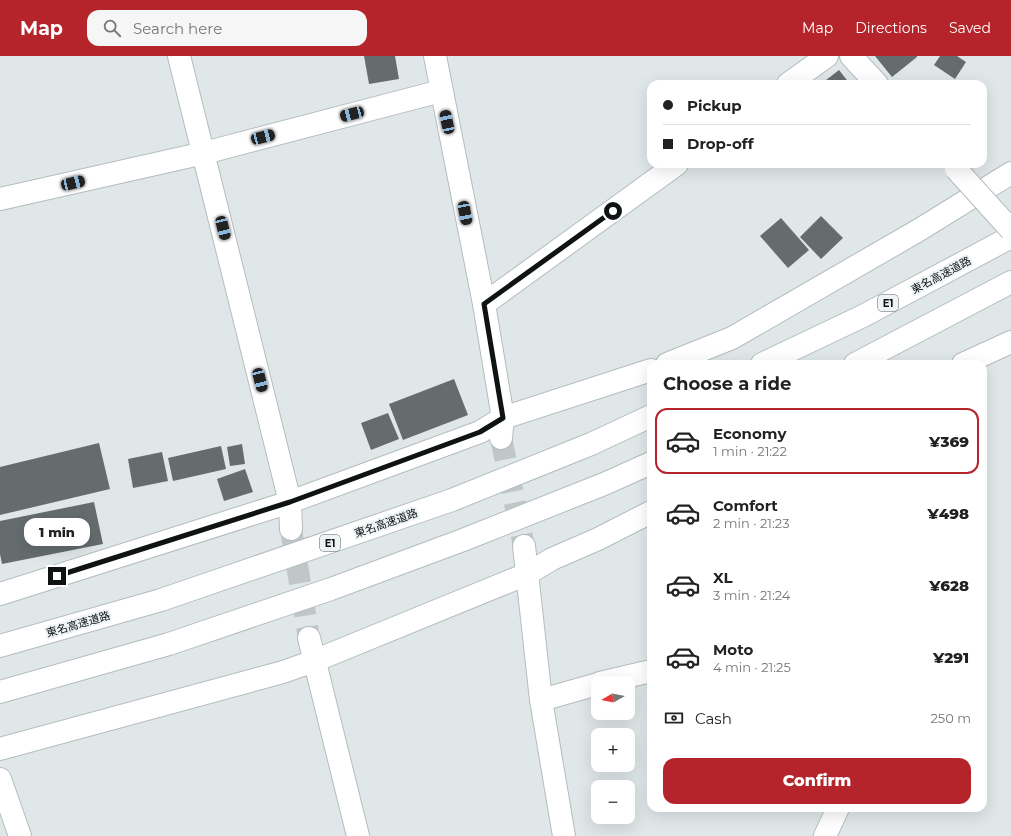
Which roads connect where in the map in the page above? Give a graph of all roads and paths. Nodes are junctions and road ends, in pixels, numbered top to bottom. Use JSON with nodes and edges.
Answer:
{"nodes":[{"id":1,"x":179,"y":56,"type":"edge"},
{"id":2,"x":435,"y":56,"type":"edge"},
{"id":3,"x":827,"y":56,"type":"edge"},
{"id":4,"x":851,"y":56,"type":"edge"},
{"id":5,"x":794,"y":80,"type":"edge"},
{"id":6,"x":873,"y":80,"type":"edge"},
{"id":7,"x":441,"y":91,"type":"junction"},
{"id":8,"x":204,"y":153,"type":"junction"},
{"id":9,"x":672,"y":168,"type":"edge"},
{"id":10,"x":956,"y":168,"type":"edge"},
{"id":11,"x":1011,"y":173,"type":"edge"},
{"id":12,"x":0,"y":199,"type":"edge"},
{"id":13,"x":1011,"y":230,"type":"edge"},
{"id":14,"x":1011,"y":237,"type":"edge"},
{"id":15,"x":1011,"y":282,"type":"edge"},
{"id":16,"x":484,"y":304,"type":"junction"},
{"id":17,"x":1011,"y":342,"type":"edge"},
{"id":18,"x":677,"y":360,"type":"edge"},
{"id":19,"x":770,"y":360,"type":"edge"},
{"id":20,"x":864,"y":360,"type":"edge"},
{"id":21,"x":972,"y":360,"type":"edge"},
{"id":22,"x":647,"y":372,"type":"edge"},
{"id":23,"x":647,"y":418,"type":"edge"},
{"id":24,"x":502,"y":428,"type":"junction"},
{"id":25,"x":647,"y":465,"type":"edge"},
{"id":26,"x":290,"y":502,"type":"junction"},
{"id":27,"x":647,"y":514,"type":"edge"},
{"id":28,"x":291,"y":530,"type":"tunnel mouth"},
{"id":29,"x":524,"y":546,"type":"tunnel mouth"},
{"id":30,"x":527,"y":574,"type":"junction"},
{"id":31,"x":0,"y":594,"type":"edge"},
{"id":32,"x":309,"y":638,"type":"tunnel mouth"},
{"id":33,"x":0,"y":646,"type":"edge"},
{"id":34,"x":314,"y":661,"type":"junction"},
{"id":35,"x":647,"y":672,"type":"edge"},
{"id":36,"x":629,"y":676,"type":"edge"},
{"id":37,"x":591,"y":685,"type":"edge"},
{"id":38,"x":0,"y":692,"type":"edge"},
{"id":39,"x":541,"y":700,"type":"junction"},
{"id":40,"x":0,"y":749,"type":"edge"},
{"id":41,"x":0,"y":779,"type":"edge"},
{"id":42,"x":836,"y":812,"type":"edge"},
{"id":43,"x":20,"y":836,"type":"edge"},
{"id":44,"x":358,"y":836,"type":"edge"},
{"id":45,"x":564,"y":836,"type":"edge"},
{"id":46,"x":825,"y":836,"type":"edge"}],
"edges":[{"from":1,"to":8,"type":"main road"},
{"from":2,"to":7,"type":"main road"},
{"from":3,"to":5,"type":"main road"},
{"from":4,"to":6,"type":"main road"},
{"from":7,"to":8,"type":"main road"},
{"from":7,"to":16,"type":"main road"},
{"from":8,"to":12,"type":"main road"},
{"from":8,"to":26,"type":"main road"},
{"from":9,"to":16,"type":"main road"},
{"from":10,"to":13,"type":"main road","bridge":true},
{"from":11,"to":18,"type":"main road"},
{"from":14,"to":19,"type":"main road","name":"東名高速道路","number":"E1"},
{"from":15,"to":20,"type":"main road"},
{"from":16,"to":24,"type":"main road"},
{"from":17,"to":21,"type":"main road"},
{"from":22,"to":24,"type":"main road"},
{"from":23,"to":33,"type":"main road","name":"東名高速道路","number":"E1"},
{"from":24,"to":26,"type":"main road"},
{"from":25,"to":38,"type":"main road"},
{"from":26,"to":28,"type":"main road"},
{"from":26,"to":31,"type":"main road"},
{"from":27,"to":30,"type":"main road"},
{"from":29,"to":30,"type":"main road"},
{"from":30,"to":34,"type":"main road"},
{"from":30,"to":39,"type":"main road"},
{"from":32,"to":34,"type":"main road"},
{"from":34,"to":40,"type":"main road"},
{"from":34,"to":44,"type":"main road"},
{"from":35,"to":36,"type":"main road"},
{"from":37,"to":39,"type":"main road"},
{"from":39,"to":45,"type":"main road"},
{"from":41,"to":43,"type":"main road"},
{"from":42,"to":46,"type":"main road"}]}
